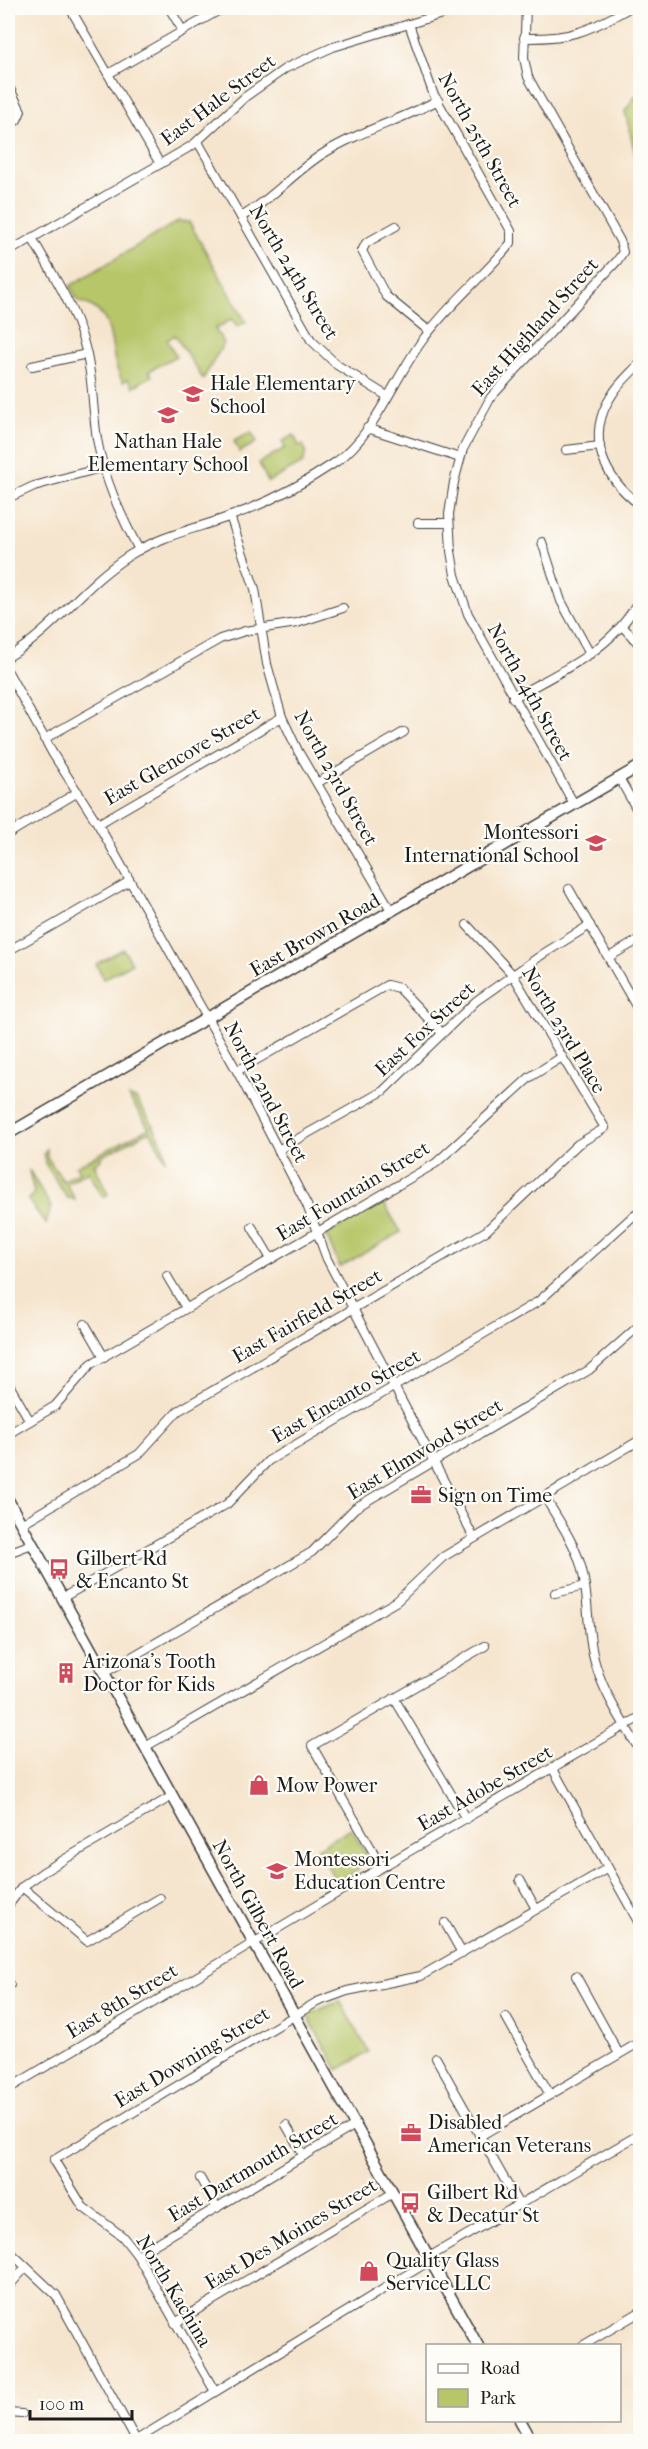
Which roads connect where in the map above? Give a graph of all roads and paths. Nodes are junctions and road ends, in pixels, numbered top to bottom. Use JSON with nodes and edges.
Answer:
{"nodes":[{"id":1,"x":70,"y":8,"type":"edge"},
{"id":2,"x":169,"y":8,"type":"edge"},
{"id":3,"x":223,"y":8,"type":"edge"},
{"id":4,"x":462,"y":8,"type":"edge"},
{"id":5,"x":526,"y":8,"type":"edge"},
{"id":6,"x":629,"y":8,"type":"edge"},
{"id":7,"x":442,"y":10,"type":"edge"},
{"id":8,"x":409,"y":24,"type":"junction"},
{"id":9,"x":183,"y":31,"type":"junction"},
{"id":10,"x":524,"y":38,"type":"junction"},
{"id":11,"x":108,"y":74,"type":"junction"},
{"id":12,"x":8,"y":85,"type":"edge"},
{"id":13,"x":438,"y":100,"type":"junction"},
{"id":14,"x":8,"y":126,"type":"edge"},
{"id":15,"x":198,"y":142,"type":"junction"},
{"id":16,"x":160,"y":164,"type":"junction"},
{"id":17,"x":241,"y":217,"type":"junction"},
{"id":18,"x":396,"y":226,"type":"dead end"},
{"id":19,"x":32,"y":238,"type":"junction"},
{"id":20,"x":8,"y":252,"type":"edge"},
{"id":21,"x":429,"y":331,"type":"junction"},
{"id":22,"x":87,"y":354,"type":"junction"},
{"id":23,"x":640,"y":363,"type":"edge"},
{"id":24,"x":32,"y":366,"type":"dead end"},
{"id":25,"x":387,"y":396,"type":"junction"},
{"id":26,"x":367,"y":428,"type":"junction"},
{"id":27,"x":600,"y":446,"type":"junction"},
{"id":28,"x":566,"y":450,"type":"dead end"},
{"id":29,"x":460,"y":458,"type":"junction"},
{"id":30,"x":104,"y":467,"type":"junction"},
{"id":31,"x":8,"y":498,"type":"edge"},
{"id":32,"x":640,"y":506,"type":"edge"},
{"id":33,"x":230,"y":516,"type":"junction"},
{"id":34,"x":418,"y":523,"type":"dead end"},
{"id":35,"x":449,"y":523,"type":"junction"},
{"id":36,"x":542,"y":542,"type":"dead end"},
{"id":37,"x":138,"y":550,"type":"junction"},
{"id":38,"x":640,"y":598,"type":"edge"},
{"id":39,"x":343,"y":608,"type":"dead end"},
{"id":40,"x":622,"y":627,"type":"junction"},
{"id":41,"x":261,"y":629,"type":"junction"},
{"id":42,"x":640,"y":645,"type":"edge"},
{"id":43,"x":590,"y":654,"type":"junction"},
{"id":44,"x":8,"y":657,"type":"edge"},
{"id":45,"x":8,"y":672,"type":"edge"},
{"id":46,"x":513,"y":698,"type":"junction"},
{"id":47,"x":282,"y":717,"type":"junction"},
{"id":48,"x":404,"y":732,"type":"dead end"},
{"id":49,"x":44,"y":739,"type":"junction"},
{"id":50,"x":640,"y":766,"type":"edge"},
{"id":51,"x":619,"y":778,"type":"junction"},
{"id":52,"x":317,"y":783,"type":"junction"},
{"id":53,"x":78,"y":792,"type":"junction"},
{"id":54,"x":574,"y":804,"type":"junction"},
{"id":55,"x":640,"y":815,"type":"edge"},
{"id":56,"x":98,"y":824,"type":"junction"},
{"id":57,"x":8,"y":834,"type":"edge"},
{"id":58,"x":129,"y":880,"type":"junction"},
{"id":59,"x":569,"y":889,"type":"dead end"},
{"id":60,"x":392,"y":912,"type":"junction"},
{"id":61,"x":467,"y":925,"type":"dead end"},
{"id":62,"x":590,"y":925,"type":"junction"},
{"id":63,"x":640,"y":939,"type":"edge"},
{"id":64,"x":8,"y":951,"type":"edge"},
{"id":65,"x":609,"y":957,"type":"junction"},
{"id":66,"x":513,"y":975,"type":"junction"},
{"id":67,"x":640,"y":1013,"type":"edge"},
{"id":68,"x":207,"y":1019,"type":"junction"},
{"id":69,"x":442,"y":1033,"type":"junction"},
{"id":70,"x":562,"y":1057,"type":"junction"},
{"id":71,"x":237,"y":1071,"type":"junction"},
{"id":72,"x":604,"y":1128,"type":"joint"},
{"id":73,"x":8,"y":1134,"type":"edge"},
{"id":74,"x":278,"y":1150,"type":"junction"},
{"id":75,"x":640,"y":1212,"type":"edge"},
{"id":76,"x":252,"y":1227,"type":"dead end"},
{"id":77,"x":317,"y":1232,"type":"junction"},
{"id":78,"x":271,"y":1259,"type":"junction"},
{"id":79,"x":167,"y":1276,"type":"dead end"},
{"id":80,"x":186,"y":1308,"type":"junction"},
{"id":81,"x":353,"y":1309,"type":"junction"},
{"id":82,"x":85,"y":1324,"type":"dead end"},
{"id":83,"x":640,"y":1325,"type":"edge"},
{"id":84,"x":104,"y":1357,"type":"junction"},
{"id":85,"x":8,"y":1383,"type":"edge"},
{"id":86,"x":394,"y":1387,"type":"junction"},
{"id":87,"x":30,"y":1421,"type":"junction"},
{"id":88,"x":8,"y":1434,"type":"edge"},
{"id":89,"x":640,"y":1440,"type":"edge"},
{"id":90,"x":434,"y":1462,"type":"junction"},
{"id":91,"x":545,"y":1497,"type":"junction"},
{"id":92,"x":8,"y":1500,"type":"edge"},
{"id":93,"x":21,"y":1524,"type":"junction"},
{"id":94,"x":474,"y":1539,"type":"junction"},
{"id":95,"x":32,"y":1544,"type":"junction"},
{"id":96,"x":8,"y":1552,"type":"edge"},
{"id":97,"x":585,"y":1586,"type":"junction"},
{"id":98,"x":555,"y":1593,"type":"dead end"},
{"id":99,"x":62,"y":1598,"type":"junction"},
{"id":100,"x":485,"y":1646,"type":"dead end"},
{"id":101,"x":104,"y":1673,"type":"junction"},
{"id":102,"x":394,"y":1698,"type":"junction"},
{"id":103,"x":640,"y":1718,"type":"edge"},
{"id":104,"x":625,"y":1726,"type":"junction"},
{"id":105,"x":145,"y":1747,"type":"junction"},
{"id":106,"x":640,"y":1751,"type":"edge"},
{"id":107,"x":552,"y":1768,"type":"junction"},
{"id":108,"x":172,"y":1796,"type":"junction"},
{"id":109,"x":466,"y":1819,"type":"junction"},
{"id":110,"x":382,"y":1867,"type":"junction"},
{"id":111,"x":608,"y":1868,"type":"junction"},
{"id":112,"x":520,"y":1880,"type":"dead end"},
{"id":113,"x":22,"y":1887,"type":"junction"},
{"id":114,"x":160,"y":1898,"type":"dead end"},
{"id":115,"x":8,"y":1906,"type":"edge"},
{"id":116,"x":537,"y":1909,"type":"junction"},
{"id":117,"x":444,"y":1923,"type":"dead end"},
{"id":118,"x":640,"y":1925,"type":"edge"},
{"id":119,"x":253,"y":1942,"type":"junction"},
{"id":120,"x":462,"y":1953,"type":"junction"},
{"id":121,"x":576,"y":1976,"type":"dead end"},
{"id":122,"x":293,"y":2015,"type":"junction"},
{"id":123,"x":506,"y":2017,"type":"dead end"},
{"id":124,"x":640,"y":2042,"type":"edge"},
{"id":125,"x":619,"y":2054,"type":"junction"},
{"id":126,"x":436,"y":2058,"type":"dead end"},
{"id":127,"x":8,"y":2089,"type":"edge"},
{"id":128,"x":550,"y":2095,"type":"junction"},
{"id":129,"x":286,"y":2125,"type":"dead end"},
{"id":130,"x":355,"y":2125,"type":"junction"},
{"id":131,"x":640,"y":2134,"type":"edge"},
{"id":132,"x":480,"y":2136,"type":"junction"},
{"id":133,"x":304,"y":2156,"type":"junction"},
{"id":134,"x":54,"y":2160,"type":"joint"},
{"id":135,"x":200,"y":2178,"type":"dead end"},
{"id":136,"x":393,"y":2193,"type":"junction"},
{"id":137,"x":519,"y":2205,"type":"junction"},
{"id":138,"x":217,"y":2208,"type":"junction"},
{"id":139,"x":8,"y":2250,"type":"edge"},
{"id":140,"x":137,"y":2255,"type":"junction"},
{"id":141,"x":430,"y":2259,"type":"junction"},
{"id":142,"x":26,"y":2267,"type":"junction"},
{"id":143,"x":8,"y":2287,"type":"edge"},
{"id":144,"x":640,"y":2312,"type":"edge"},
{"id":145,"x":175,"y":2323,"type":"junction"},
{"id":146,"x":477,"y":2344,"type":"edge"},
{"id":147,"x":585,"y":2344,"type":"edge"},
{"id":148,"x":214,"y":2390,"type":"junction"},
{"id":149,"x":8,"y":2413,"type":"edge"},
{"id":150,"x":22,"y":2414,"type":"dead end"},
{"id":151,"x":521,"y":2422,"type":"edge"},
{"id":152,"x":531,"y":2440,"type":"edge"},
{"id":153,"x":135,"y":2441,"type":"edge"}],
"edges":[{"from":1,"to":11,"type":"street"},
{"from":2,"to":9,"type":"street"},
{"from":3,"to":9,"type":"street"},
{"from":4,"to":7,"type":"street","name":"East Hale Street"},
{"from":5,"to":10,"type":"street"},
{"from":6,"to":10,"type":"street"},
{"from":7,"to":8,"type":"street","name":"East Hale Street"},
{"from":8,"to":13,"type":"street","name":"North 25th Street"},
{"from":8,"to":15,"type":"street","name":"East Hale Street"},
{"from":9,"to":11,"type":"street"},
{"from":10,"to":29,"type":"street","name":"East Highland Street"},
{"from":11,"to":16,"type":"street"},
{"from":12,"to":14,"type":"street"},
{"from":13,"to":17,"type":"street"},
{"from":13,"to":21,"type":"street","name":"North 25th Street"},
{"from":15,"to":16,"type":"street","name":"East Hale Street"},
{"from":15,"to":17,"type":"street","name":"North 24th Street"},
{"from":16,"to":19,"type":"street","name":"East Hale Street"},
{"from":17,"to":25,"type":"street","name":"North 24th Street"},
{"from":18,"to":21,"type":"street"},
{"from":19,"to":20,"type":"street","name":"East Hale Street"},
{"from":19,"to":22,"type":"street"},
{"from":21,"to":25,"type":"street"},
{"from":22,"to":24,"type":"street"},
{"from":22,"to":30,"type":"street"},
{"from":23,"to":27,"type":"street"},
{"from":25,"to":26,"type":"street"},
{"from":26,"to":29,"type":"street"},
{"from":26,"to":33,"type":"street"},
{"from":27,"to":28,"type":"street"},
{"from":27,"to":32,"type":"street"},
{"from":29,"to":35,"type":"street","name":"North 24th Street"},
{"from":30,"to":31,"type":"street"},
{"from":30,"to":37,"type":"street"},
{"from":33,"to":37,"type":"street"},
{"from":33,"to":41,"type":"street","name":"North 23rd Street"},
{"from":34,"to":35,"type":"street"},
{"from":35,"to":46,"type":"street","name":"North 24th Street"},
{"from":36,"to":43,"type":"street"},
{"from":37,"to":44,"type":"street"},
{"from":38,"to":40,"type":"street"},
{"from":39,"to":41,"type":"street"},
{"from":40,"to":42,"type":"street"},
{"from":40,"to":43,"type":"street"},
{"from":41,"to":47,"type":"street","name":"North 23rd Street"},
{"from":41,"to":49,"type":"street"},
{"from":43,"to":46,"type":"street"},
{"from":45,"to":49,"type":"street","name":"North 22nd Street"},
{"from":46,"to":54,"type":"street","name":"North 24th Street"},
{"from":47,"to":52,"type":"street","name":"North 23rd Street"},
{"from":47,"to":56,"type":"street","name":"East Glencove Street"},
{"from":48,"to":52,"type":"street"},
{"from":49,"to":53,"type":"street","name":"North 22nd Street"},
{"from":50,"to":51,"type":"main road","name":"East Brown Road"},
{"from":51,"to":54,"type":"main road","name":"East Brown Road"},
{"from":51,"to":55,"type":"street"},
{"from":52,"to":60,"type":"street","name":"North 23rd Street"},
{"from":53,"to":56,"type":"street","name":"North 22nd Street"},
{"from":53,"to":57,"type":"street"},
{"from":54,"to":60,"type":"main road","name":"East Brown Road"},
{"from":56,"to":58,"type":"street","name":"North 22nd Street"},
{"from":58,"to":64,"type":"street"},
{"from":58,"to":68,"type":"street","name":"North 22nd Street"},
{"from":59,"to":62,"type":"street"},
{"from":60,"to":68,"type":"main road","name":"East Brown Road"},
{"from":61,"to":66,"type":"street","name":"North 23rd Place"},
{"from":62,"to":65,"type":"street"},
{"from":62,"to":66,"type":"street","name":"East Fox Street"},
{"from":63,"to":65,"type":"street"},
{"from":65,"to":67,"type":"street"},
{"from":66,"to":69,"type":"street","name":"East Fox Street"},
{"from":66,"to":70,"type":"street","name":"North 23rd Place"},
{"from":68,"to":71,"type":"street","name":"North 22nd Street"},
{"from":68,"to":73,"type":"main road","name":"East Brown Road"},
{"from":69,"to":71,"type":"street"},
{"from":69,"to":74,"type":"street","name":"East Fox Street"},
{"from":70,"to":72,"type":"street","name":"North 23rd Place"},
{"from":70,"to":77,"type":"street","name":"East Fountain Street"},
{"from":71,"to":74,"type":"street","name":"North 22nd Street"},
{"from":72,"to":81,"type":"street","name":"East Fairfield Street"},
{"from":74,"to":77,"type":"street","name":"North 22nd Street"},
{"from":75,"to":86,"type":"street","name":"East Encanto Street"},
{"from":76,"to":78,"type":"street","name":"East Fountain Street"},
{"from":77,"to":78,"type":"street","name":"East Fountain Street"},
{"from":77,"to":81,"type":"street","name":"North 22nd Street"},
{"from":78,"to":80,"type":"street","name":"East Fountain Street"},
{"from":79,"to":80,"type":"street"},
{"from":80,"to":84,"type":"street","name":"East Fountain Street"},
{"from":81,"to":86,"type":"street","name":"North 22nd Street"},
{"from":81,"to":93,"type":"street","name":"East Fairfield Street"},
{"from":82,"to":84,"type":"street"},
{"from":83,"to":90,"type":"street","name":"East Elmwood Street"},
{"from":84,"to":87,"type":"street","name":"East Fountain Street"},
{"from":85,"to":87,"type":"street"},
{"from":86,"to":90,"type":"street","name":"North 22nd Street"},
{"from":86,"to":99,"type":"street","name":"East Encanto Street"},
{"from":87,"to":88,"type":"street","name":"East Fountain Street"},
{"from":89,"to":91,"type":"street"},
{"from":90,"to":94,"type":"street","name":"North 22nd Street"},
{"from":90,"to":101,"type":"street","name":"East Elmwood Street"},
{"from":91,"to":94,"type":"street"},
{"from":91,"to":97,"type":"street"},
{"from":92,"to":93,"type":"main road","name":"North Gilbert Road"},
{"from":93,"to":95,"type":"main road","name":"North Gilbert Road"},
{"from":94,"to":105,"type":"street"},
{"from":95,"to":96,"type":"street"},
{"from":95,"to":99,"type":"main road","name":"North Gilbert Road"},
{"from":97,"to":98,"type":"street"},
{"from":97,"to":104,"type":"street"},
{"from":99,"to":101,"type":"main road","name":"North Gilbert Road"},
{"from":100,"to":102,"type":"street"},
{"from":101,"to":105,"type":"main road","name":"North Gilbert Road"},
{"from":102,"to":109,"type":"street"},
{"from":102,"to":110,"type":"street"},
{"from":103,"to":104,"type":"street","name":"East Adobe Street"},
{"from":104,"to":106,"type":"street"},
{"from":104,"to":107,"type":"street","name":"East Adobe Street"},
{"from":105,"to":108,"type":"main road","name":"North Gilbert Road"},
{"from":107,"to":109,"type":"street","name":"East Adobe Street"},
{"from":107,"to":111,"type":"street"},
{"from":108,"to":113,"type":"street"},
{"from":108,"to":119,"type":"main road","name":"North Gilbert Road"},
{"from":109,"to":110,"type":"street","name":"East Adobe Street"},
{"from":110,"to":119,"type":"street","name":"East Adobe Street"},
{"from":111,"to":116,"type":"street","name":"East Downing Street"},
{"from":111,"to":118,"type":"street"},
{"from":112,"to":116,"type":"street"},
{"from":113,"to":114,"type":"street"},
{"from":113,"to":115,"type":"street"},
{"from":116,"to":120,"type":"street","name":"East Downing Street"},
{"from":117,"to":120,"type":"street"},
{"from":119,"to":122,"type":"main road","name":"North Gilbert Road"},
{"from":119,"to":127,"type":"street","name":"East 8th Street"},
{"from":120,"to":122,"type":"street","name":"East Downing Street"},
{"from":121,"to":125,"type":"street"},
{"from":122,"to":130,"type":"main road","name":"North Gilbert Road"},
{"from":122,"to":134,"type":"street","name":"East Downing Street"},
{"from":123,"to":128,"type":"street"},
{"from":124,"to":125,"type":"street"},
{"from":125,"to":128,"type":"street"},
{"from":126,"to":132,"type":"street"},
{"from":128,"to":132,"type":"street"},
{"from":129,"to":133,"type":"street"},
{"from":130,"to":133,"type":"street","name":"East Dartmouth Street"},
{"from":130,"to":136,"type":"main road","name":"North Gilbert Road"},
{"from":131,"to":137,"type":"street"},
{"from":132,"to":137,"type":"street"},
{"from":133,"to":138,"type":"street","name":"East Dartmouth Street"},
{"from":134,"to":140,"type":"street","name":"North Kachina"},
{"from":135,"to":138,"type":"street"},
{"from":136,"to":141,"type":"main road","name":"North Gilbert Road"},
{"from":136,"to":145,"type":"street","name":"East Des Moines Street"},
{"from":137,"to":141,"type":"street"},
{"from":138,"to":140,"type":"street","name":"East Dartmouth Street"},
{"from":139,"to":142,"type":"street"},
{"from":140,"to":145,"type":"street","name":"North Kachina"},
{"from":141,"to":146,"type":"main road","name":"North Gilbert Road"},
{"from":141,"to":148,"type":"street"},
{"from":142,"to":143,"type":"street"},
{"from":142,"to":153,"type":"street"},
{"from":144,"to":147,"type":"street"},
{"from":145,"to":148,"type":"street","name":"North Kachina"},
{"from":148,"to":153,"type":"street"},
{"from":149,"to":150,"type":"street"},
{"from":151,"to":152,"type":"main road"}]}
